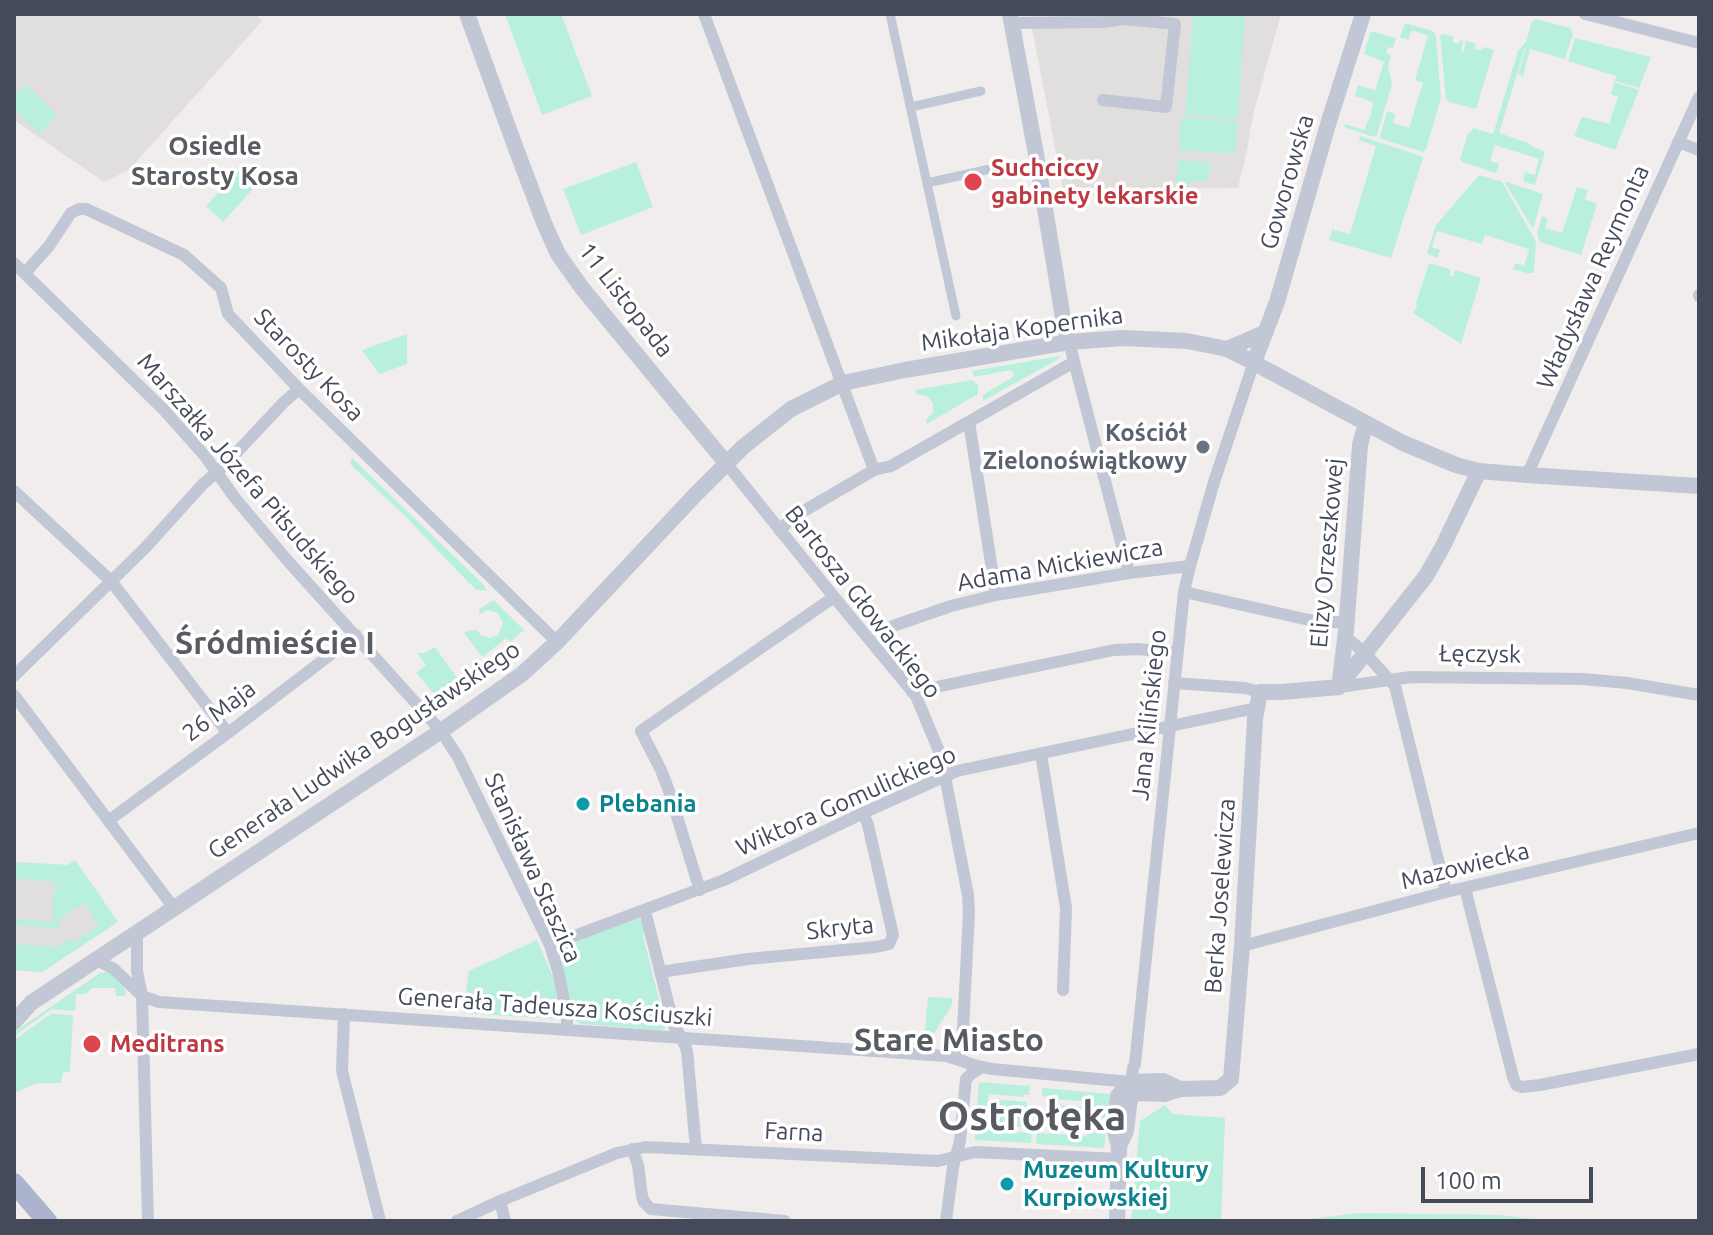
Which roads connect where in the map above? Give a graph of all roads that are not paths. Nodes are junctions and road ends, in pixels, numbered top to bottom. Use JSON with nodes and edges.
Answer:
{"nodes":[{"id":1,"x":467,"y":14,"type":"edge"},
{"id":2,"x":704,"y":14,"type":"edge"},
{"id":3,"x":890,"y":14,"type":"edge"},
{"id":4,"x":1363,"y":14,"type":"edge"},
{"id":5,"x":1585,"y":14,"type":"edge"},
{"id":6,"x":1010,"y":19,"type":"edge"},
{"id":7,"x":1699,"y":43,"type":"edge"},
{"id":8,"x":981,"y":91,"type":"dead end"},
{"id":9,"x":1699,"y":97,"type":"edge"},
{"id":10,"x":1103,"y":100,"type":"dead end"},
{"id":11,"x":911,"y":107,"type":"junction"},
{"id":12,"x":1678,"y":142,"type":"junction"},
{"id":13,"x":1699,"y":150,"type":"edge"},
{"id":14,"x":999,"y":167,"type":"dead end"},
{"id":15,"x":927,"y":183,"type":"junction"},
{"id":16,"x":14,"y":263,"type":"edge"},
{"id":17,"x":25,"y":273,"type":"junction"},
{"id":18,"x":956,"y":316,"type":"dead end"},
{"id":19,"x":1266,"y":332,"type":"junction"},
{"id":20,"x":1069,"y":342,"type":"junction"},
{"id":21,"x":1227,"y":349,"type":"junction"},
{"id":22,"x":1074,"y":362,"type":"junction"},
{"id":23,"x":1254,"y":362,"type":"junction"},
{"id":24,"x":843,"y":383,"type":"junction"},
{"id":25,"x":299,"y":389,"type":"junction"},
{"id":26,"x":969,"y":422,"type":"junction"},
{"id":27,"x":1366,"y":423,"type":"junction"},
{"id":28,"x":726,"y":463,"type":"junction"},
{"id":29,"x":874,"y":470,"type":"junction"},
{"id":30,"x":1479,"y":471,"type":"junction"},
{"id":31,"x":216,"y":472,"type":"junction"},
{"id":32,"x":1527,"y":475,"type":"junction"},
{"id":33,"x":1699,"y":486,"type":"edge"},
{"id":34,"x":14,"y":491,"type":"edge"},
{"id":35,"x":780,"y":531,"type":"junction"},
{"id":36,"x":1190,"y":566,"type":"junction"},
{"id":37,"x":1129,"y":573,"type":"junction"},
{"id":38,"x":111,"y":581,"type":"junction"},
{"id":39,"x":1184,"y":592,"type":"junction"},
{"id":40,"x":996,"y":595,"type":"junction"},
{"id":41,"x":834,"y":597,"type":"junction"},
{"id":42,"x":893,"y":626,"type":"dead end"},
{"id":43,"x":1346,"y":629,"type":"junction"},
{"id":44,"x":356,"y":635,"type":"junction"},
{"id":45,"x":557,"y":642,"type":"junction"},
{"id":46,"x":1177,"y":653,"type":"junction"},
{"id":47,"x":1365,"y":653,"type":"junction"},
{"id":48,"x":14,"y":676,"type":"edge"},
{"id":49,"x":1390,"y":679,"type":"junction"},
{"id":50,"x":1174,"y":683,"type":"junction"},
{"id":51,"x":1339,"y":687,"type":"junction"},
{"id":52,"x":912,"y":692,"type":"junction"},
{"id":53,"x":14,"y":695,"type":"edge"},
{"id":54,"x":1699,"y":695,"type":"edge"},
{"id":55,"x":1258,"y":700,"type":"junction"},
{"id":56,"x":1169,"y":727,"type":"junction"},
{"id":57,"x":441,"y":731,"type":"junction"},
{"id":58,"x":228,"y":733,"type":"junction"},
{"id":59,"x":1041,"y":754,"type":"junction"},
{"id":60,"x":946,"y":776,"type":"junction"},
{"id":61,"x":863,"y":813,"type":"junction"},
{"id":62,"x":108,"y":821,"type":"junction"},
{"id":63,"x":1699,"y":833,"type":"edge"},
{"id":64,"x":1465,"y":888,"type":"junction"},
{"id":65,"x":700,"y":890,"type":"junction"},
{"id":66,"x":1446,"y":892,"type":"junction"},
{"id":67,"x":174,"y":908,"type":"junction"},
{"id":68,"x":645,"y":911,"type":"junction"},
{"id":69,"x":137,"y":932,"type":"junction"},
{"id":70,"x":550,"y":945,"type":"junction"},
{"id":71,"x":1242,"y":946,"type":"junction"},
{"id":72,"x":97,"y":960,"type":"junction"},
{"id":73,"x":660,"y":972,"type":"junction"},
{"id":74,"x":1063,"y":990,"type":"dead end"},
{"id":75,"x":142,"y":996,"type":"junction"},
{"id":76,"x":31,"y":1003,"type":"junction"},
{"id":77,"x":14,"y":1008,"type":"edge"},
{"id":78,"x":344,"y":1014,"type":"junction"},
{"id":79,"x":14,"y":1022,"type":"edge"},
{"id":80,"x":567,"y":1029,"type":"junction"},
{"id":81,"x":682,"y":1038,"type":"junction"},
{"id":82,"x":1699,"y":1054,"type":"edge"},
{"id":83,"x":952,"y":1058,"type":"junction"},
{"id":84,"x":982,"y":1067,"type":"junction"},
{"id":85,"x":1130,"y":1090,"type":"junction"},
{"id":86,"x":632,"y":1149,"type":"junction"},
{"id":87,"x":696,"y":1149,"type":"junction"},
{"id":88,"x":1118,"y":1152,"type":"junction"},
{"id":89,"x":955,"y":1158,"type":"junction"},
{"id":90,"x":16,"y":1189,"type":"edge"},
{"id":91,"x":500,"y":1201,"type":"junction"},
{"id":92,"x":47,"y":1221,"type":"edge"},
{"id":93,"x":148,"y":1221,"type":"edge"},
{"id":94,"x":380,"y":1221,"type":"edge"},
{"id":95,"x":457,"y":1221,"type":"edge"},
{"id":96,"x":505,"y":1221,"type":"edge"},
{"id":97,"x":785,"y":1221,"type":"edge"},
{"id":98,"x":946,"y":1221,"type":"edge"},
{"id":99,"x":1117,"y":1221,"type":"edge"}],
"edges":[{"from":1,"to":28,"type":"street","name":"11 Listopada"},
{"from":2,"to":24,"type":"street"},
{"from":3,"to":11,"type":"street"},
{"from":4,"to":19,"type":"street","name":"Goworowska"},
{"from":5,"to":7,"type":"street"},
{"from":6,"to":10,"type":"street"},
{"from":6,"to":20,"type":"street"},
{"from":8,"to":11,"type":"street"},
{"from":9,"to":12,"type":"street","name":"Władysława Reymonta"},
{"from":11,"to":15,"type":"street"},
{"from":12,"to":13,"type":"street"},
{"from":12,"to":32,"type":"street","name":"Władysława Reymonta"},
{"from":14,"to":15,"type":"street"},
{"from":15,"to":18,"type":"street"},
{"from":16,"to":17,"type":"street","name":"Marszałka Józefa Piłsudskiego"},
{"from":17,"to":25,"type":"street","name":"Starosty Kosa"},
{"from":17,"to":31,"type":"street","name":"Marszałka Józefa Piłsudskiego"},
{"from":19,"to":21,"type":"street"},
{"from":19,"to":23,"type":"street","name":"Goworowska"},
{"from":20,"to":21,"type":"street","name":"Mikołaja Kopernika"},
{"from":20,"to":22,"type":"street"},
{"from":20,"to":24,"type":"street","name":"Mikołaja Kopernika"},
{"from":21,"to":23,"type":"street","name":"Mikołaja Kopernika"},
{"from":22,"to":26,"type":"street","name":"Mikołaja Kopernika"},
{"from":22,"to":37,"type":"street"},
{"from":23,"to":27,"type":"street","name":"Mikołaja Kopernika"},
{"from":23,"to":36,"type":"street","name":"Jana Kilińskiego"},
{"from":24,"to":28,"type":"street","name":"Mikołaja Kopernika"},
{"from":24,"to":29,"type":"street"},
{"from":25,"to":31,"type":"street"},
{"from":25,"to":45,"type":"street","name":"Starosty Kosa"},
{"from":26,"to":29,"type":"street","name":"Mikołaja Kopernika"},
{"from":26,"to":40,"type":"street"},
{"from":27,"to":30,"type":"street","name":"Mikołaja Kopernika"},
{"from":27,"to":43,"type":"street","name":"Elizy Orzeszkowej"},
{"from":28,"to":35,"type":"street","name":"Bartosza Głowackiego"},
{"from":28,"to":45,"type":"street","name":"Generała Ludwika Bogusławskiego"},
{"from":29,"to":35,"type":"street","name":"Mikołaja Kopernika"},
{"from":30,"to":32,"type":"street","name":"Mikołaja Kopernika"},
{"from":30,"to":47,"type":"street"},
{"from":31,"to":38,"type":"street"},
{"from":31,"to":44,"type":"street","name":"Marszałka Józefa Piłsudskiego"},
{"from":32,"to":33,"type":"street","name":"Mikołaja Kopernika"},
{"from":34,"to":38,"type":"street"},
{"from":35,"to":41,"type":"street","name":"Bartosza Głowackiego"},
{"from":36,"to":37,"type":"street","name":"Adama Mickiewicza"},
{"from":36,"to":39,"type":"street","name":"Jana Kilińskiego"},
{"from":37,"to":40,"type":"street","name":"Adama Mickiewicza"},
{"from":38,"to":48,"type":"street"},
{"from":38,"to":58,"type":"street"},
{"from":39,"to":43,"type":"street"},
{"from":39,"to":46,"type":"street","name":"Jana Kilińskiego"},
{"from":40,"to":42,"type":"street","name":"Adama Mickiewicza"},
{"from":41,"to":52,"type":"street","name":"Bartosza Głowackiego"},
{"from":41,"to":65,"type":"street"},
{"from":43,"to":47,"type":"street"},
{"from":43,"to":51,"type":"street","name":"Elizy Orzeszkowej"},
{"from":44,"to":57,"type":"street","name":"Marszałka Józefa Piłsudskiego"},
{"from":44,"to":58,"type":"street","name":"26 Maja"},
{"from":45,"to":57,"type":"street","name":"Generała Ludwika Bogusławskiego"},
{"from":46,"to":50,"type":"street","name":"Jana Kilińskiego"},
{"from":46,"to":52,"type":"street"},
{"from":47,"to":49,"type":"street"},
{"from":47,"to":51,"type":"street"},
{"from":49,"to":51,"type":"street","name":"Łęczysk"},
{"from":49,"to":54,"type":"street","name":"Łęczysk"},
{"from":49,"to":66,"type":"street"},
{"from":50,"to":55,"type":"street"},
{"from":50,"to":56,"type":"street","name":"Jana Kilińskiego"},
{"from":51,"to":55,"type":"street","name":"Łęczysk"},
{"from":52,"to":60,"type":"street","name":"Bartosza Głowackiego"},
{"from":53,"to":62,"type":"street"},
{"from":55,"to":56,"type":"street","name":"Wiktora Gomulickiego"},
{"from":55,"to":71,"type":"street","name":"Berka Joselewicza"},
{"from":56,"to":59,"type":"street","name":"Wiktora Gomulickiego"},
{"from":56,"to":85,"type":"street","name":"Jana Kilińskiego"},
{"from":57,"to":67,"type":"street","name":"Generała Ludwika Bogusławskiego"},
{"from":57,"to":70,"type":"street","name":"Stanisława Staszica"},
{"from":58,"to":62,"type":"street","name":"26 Maja"},
{"from":59,"to":60,"type":"street","name":"Wiktora Gomulickiego"},
{"from":59,"to":74,"type":"street"},
{"from":60,"to":61,"type":"street","name":"Wiktora Gomulickiego"},
{"from":60,"to":83,"type":"street","name":"Bartosza Głowackiego"},
{"from":61,"to":65,"type":"street","name":"Wiktora Gomulickiego"},
{"from":61,"to":73,"type":"street","name":"Skryta"},
{"from":62,"to":67,"type":"street"},
{"from":63,"to":64,"type":"street","name":"Mazowiecka"},
{"from":64,"to":66,"type":"street","name":"Mazowiecka"},
{"from":64,"to":82,"type":"street"},
{"from":65,"to":68,"type":"street","name":"Wiktora Gomulickiego"},
{"from":66,"to":71,"type":"street","name":"Mazowiecka"},
{"from":67,"to":69,"type":"street","name":"Generała Ludwika Bogusławskiego"},
{"from":68,"to":70,"type":"street","name":"Wiktora Gomulickiego"},
{"from":68,"to":73,"type":"street"},
{"from":69,"to":72,"type":"street","name":"Generała Ludwika Bogusławskiego"},
{"from":69,"to":75,"type":"street"},
{"from":70,"to":80,"type":"street","name":"Stanisława Staszica"},
{"from":71,"to":85,"type":"street","name":"Berka Joselewicza"},
{"from":72,"to":75,"type":"street"},
{"from":72,"to":76,"type":"street","name":"Generała Ludwika Bogusławskiego"},
{"from":73,"to":81,"type":"street"},
{"from":75,"to":78,"type":"street","name":"Generała Tadeusza Kościuszki"},
{"from":75,"to":93,"type":"street"},
{"from":76,"to":77,"type":"street","name":"Generała Ludwika Bogusławskiego"},
{"from":76,"to":79,"type":"street","name":"Generała Ludwika Bogusławskiego"},
{"from":78,"to":80,"type":"street","name":"Generała Tadeusza Kościuszki"},
{"from":78,"to":94,"type":"street"},
{"from":80,"to":81,"type":"street","name":"Generała Tadeusza Kościuszki"},
{"from":81,"to":83,"type":"street","name":"Generała Tadeusza Kościuszki"},
{"from":81,"to":87,"type":"street"},
{"from":83,"to":84,"type":"street","name":"Generała Tadeusza Kościuszki"},
{"from":84,"to":85,"type":"street","name":"Generała Tadeusza Kościuszki"},
{"from":84,"to":89,"type":"street"},
{"from":85,"to":88,"type":"street"},
{"from":86,"to":87,"type":"street","name":"Farna"},
{"from":86,"to":91,"type":"street","name":"Farna"},
{"from":86,"to":97,"type":"street"},
{"from":87,"to":89,"type":"street","name":"Farna"},
{"from":88,"to":89,"type":"street","name":"Farna"},
{"from":88,"to":99,"type":"street"},
{"from":89,"to":98,"type":"street"},
{"from":90,"to":92,"type":"main road"},
{"from":91,"to":95,"type":"street","name":"Farna"},
{"from":91,"to":96,"type":"street"}]}
